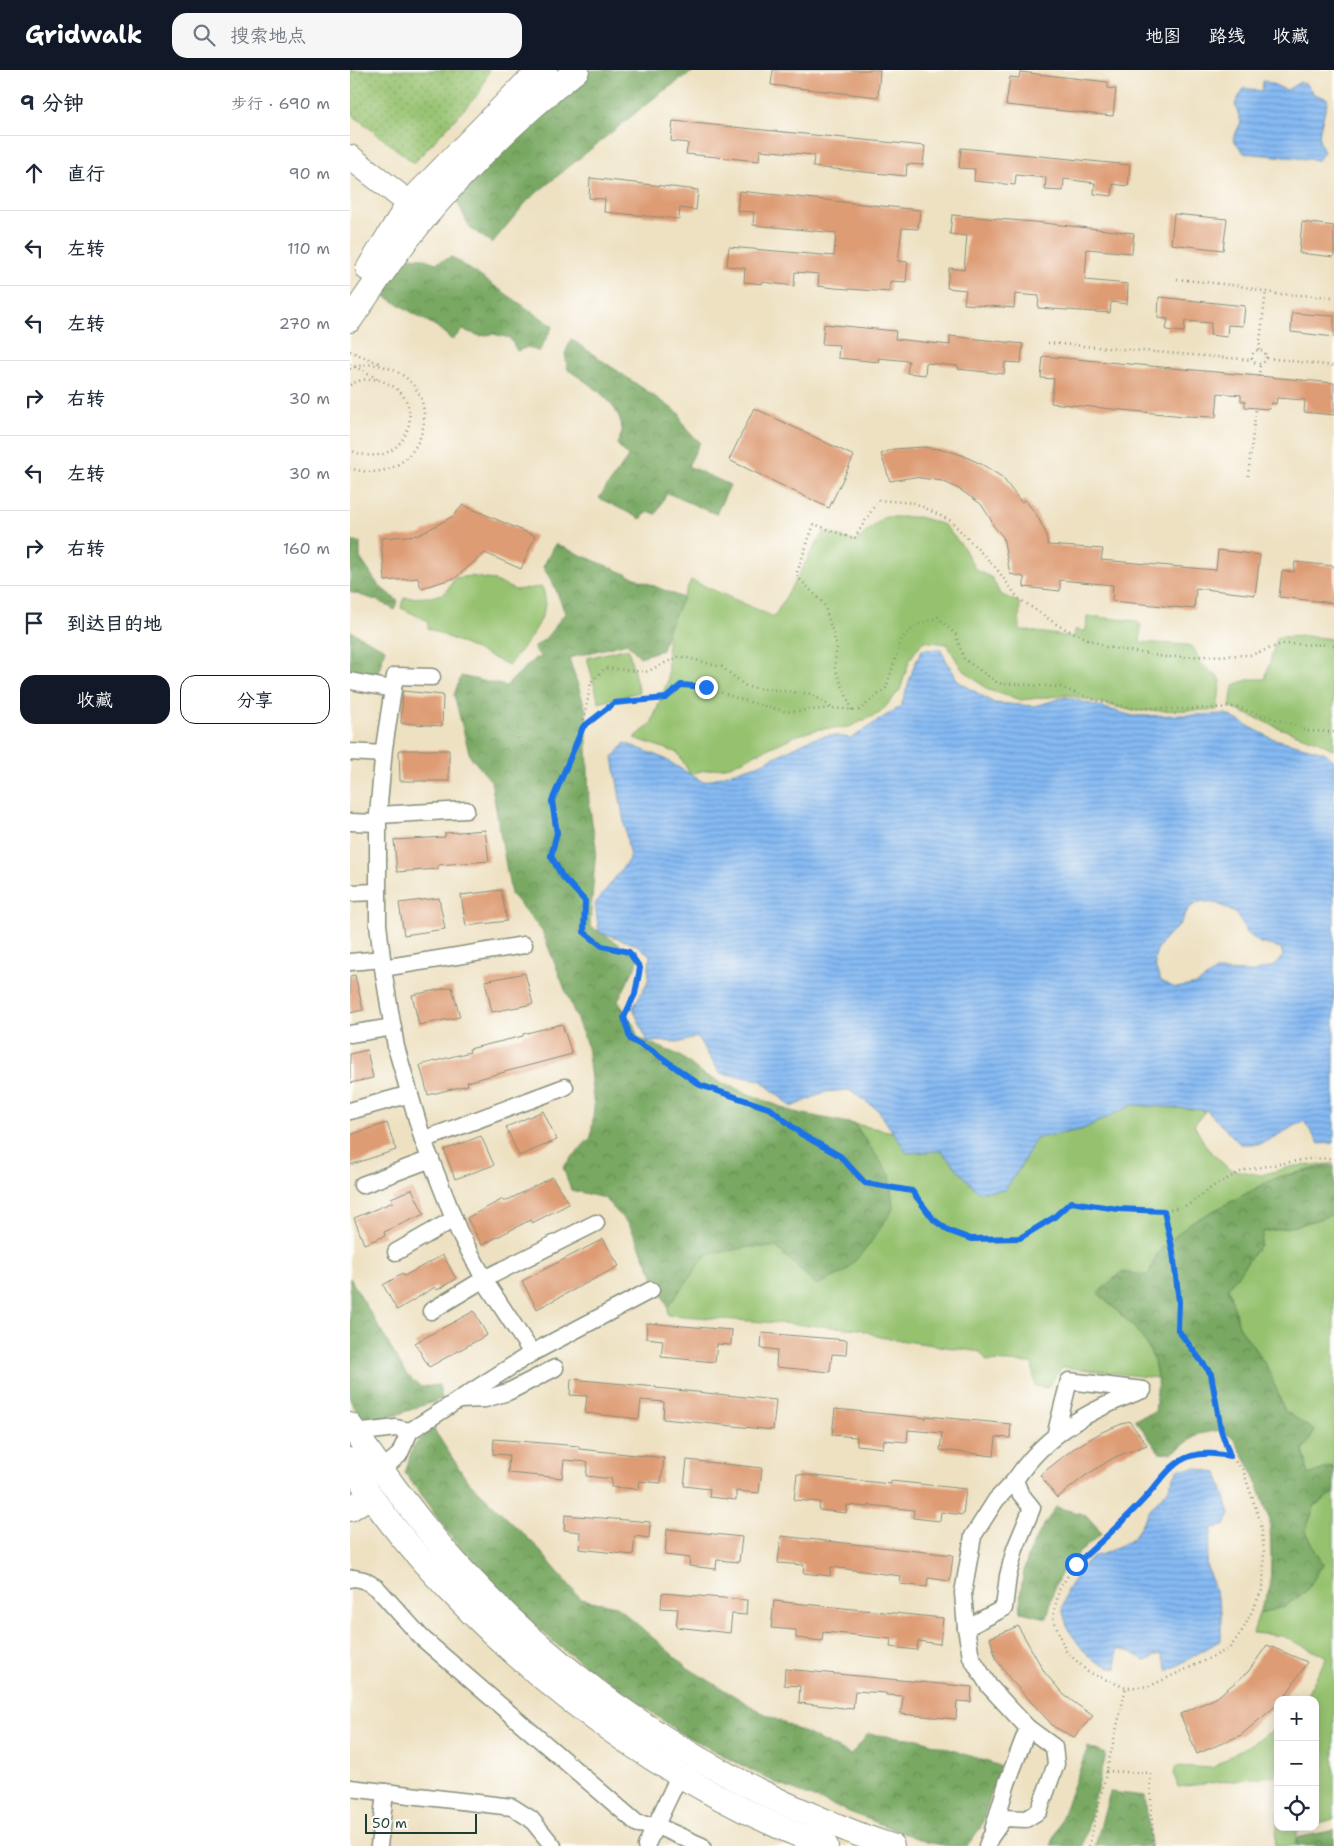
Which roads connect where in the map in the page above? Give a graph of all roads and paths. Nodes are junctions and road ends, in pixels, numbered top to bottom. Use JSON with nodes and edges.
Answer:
{"nodes":[{"id":1,"x":545,"y":70,"type":"edge"},
{"id":2,"x":577,"y":70,"type":"edge"},
{"id":3,"x":526,"y":78,"type":"edge"},
{"id":4,"x":350,"y":157,"type":"edge"},
{"id":5,"x":409,"y":203,"type":"junction"},
{"id":6,"x":1177,"y":278,"type":"dead end"},
{"id":7,"x":1266,"y":291,"type":"junction"},
{"id":8,"x":1334,"y":297,"type":"edge"},
{"id":9,"x":350,"y":298,"type":"edge"},
{"id":10,"x":350,"y":320,"type":"edge"},
{"id":11,"x":1048,"y":344,"type":"dead end"},
{"id":12,"x":1259,"y":350,"type":"junction"},
{"id":13,"x":350,"y":351,"type":"edge"},
{"id":14,"x":1267,"y":358,"type":"junction"},
{"id":15,"x":1252,"y":360,"type":"junction"},
{"id":16,"x":350,"y":364,"type":"edge"},
{"id":17,"x":1260,"y":364,"type":"junction"},
{"id":18,"x":355,"y":366,"type":"junction"},
{"id":19,"x":384,"y":366,"type":"junction"},
{"id":20,"x":1334,"y":366,"type":"edge"},
{"id":21,"x":350,"y":368,"type":"edge"},
{"id":22,"x":1259,"y":377,"type":"dead end"},
{"id":23,"x":381,"y":380,"type":"junction"},
{"id":24,"x":350,"y":385,"type":"edge"},
{"id":25,"x":1256,"y":408,"type":"dead end"},
{"id":26,"x":350,"y":450,"type":"edge"},
{"id":27,"x":350,"y":468,"type":"edge"},
{"id":28,"x":1248,"y":476,"type":"dead end"},
{"id":29,"x":1334,"y":645,"type":"edge"},
{"id":30,"x":432,"y":677,"type":"dead end"},
{"id":31,"x":350,"y":681,"type":"edge"},
{"id":32,"x":393,"y":689,"type":"junction"},
{"id":33,"x":832,"y":708,"type":"junction"},
{"id":34,"x":852,"y":710,"type":"junction"},
{"id":35,"x":583,"y":727,"type":"junction"},
{"id":36,"x":1334,"y":732,"type":"edge"},
{"id":37,"x":350,"y":752,"type":"edge"},
{"id":38,"x":383,"y":754,"type":"junction"},
{"id":39,"x":466,"y":810,"type":"dead end"},
{"id":40,"x":378,"y":819,"type":"junction"},
{"id":41,"x":350,"y":822,"type":"edge"},
{"id":42,"x":378,"y":892,"type":"junction"},
{"id":43,"x":350,"y":893,"type":"edge"},
{"id":44,"x":524,"y":945,"type":"dead end"},
{"id":45,"x":350,"y":962,"type":"edge"},
{"id":46,"x":383,"y":964,"type":"junction"},
{"id":47,"x":393,"y":1027,"type":"junction"},
{"id":48,"x":350,"y":1034,"type":"edge"},
{"id":49,"x":565,"y":1087,"type":"dead end"},
{"id":50,"x":410,"y":1094,"type":"junction"},
{"id":51,"x":350,"y":1110,"type":"edge"},
{"id":52,"x":423,"y":1140,"type":"junction"},
{"id":53,"x":430,"y":1158,"type":"junction"},
{"id":54,"x":1334,"y":1158,"type":"edge"},
{"id":55,"x":362,"y":1185,"type":"dead end"},
{"id":56,"x":1164,"y":1211,"type":"junction"},
{"id":57,"x":454,"y":1219,"type":"junction"},
{"id":58,"x":596,"y":1223,"type":"dead end"},
{"id":59,"x":396,"y":1252,"type":"dead end"},
{"id":60,"x":484,"y":1279,"type":"junction"},
{"id":61,"x":651,"y":1290,"type":"dead end"},
{"id":62,"x":432,"y":1311,"type":"dead end"},
{"id":63,"x":532,"y":1353,"type":"junction"},
{"id":64,"x":555,"y":1368,"type":"dead end"},
{"id":65,"x":459,"y":1400,"type":"junction"},
{"id":66,"x":353,"y":1429,"type":"edge"},
{"id":67,"x":410,"y":1431,"type":"junction"},
{"id":68,"x":1055,"y":1436,"type":"junction"},
{"id":69,"x":1230,"y":1456,"type":"junction"},
{"id":70,"x":350,"y":1460,"type":"edge"},
{"id":71,"x":381,"y":1470,"type":"junction"},
{"id":72,"x":1015,"y":1480,"type":"junction"},
{"id":73,"x":370,"y":1496,"type":"junction"},
{"id":74,"x":350,"y":1509,"type":"edge"},
{"id":75,"x":350,"y":1579,"type":"edge"},
{"id":76,"x":966,"y":1628,"type":"junction"},
{"id":77,"x":1126,"y":1688,"type":"junction"},
{"id":78,"x":1028,"y":1728,"type":"junction"},
{"id":79,"x":1106,"y":1772,"type":"junction"},
{"id":80,"x":680,"y":1774,"type":"junction"},
{"id":81,"x":350,"y":1788,"type":"edge"},
{"id":82,"x":385,"y":1792,"type":"junction"},
{"id":83,"x":657,"y":1826,"type":"junction"},
{"id":84,"x":990,"y":1840,"type":"edge"},
{"id":85,"x":379,"y":1846,"type":"edge"},
{"id":86,"x":553,"y":1846,"type":"edge"},
{"id":87,"x":646,"y":1846,"type":"edge"},
{"id":88,"x":702,"y":1846,"type":"edge"},
{"id":89,"x":826,"y":1846,"type":"edge"},
{"id":90,"x":892,"y":1846,"type":"edge"},
{"id":91,"x":1089,"y":1846,"type":"edge"},
{"id":92,"x":1153,"y":1846,"type":"edge"}],
"edges":[{"from":1,"to":3,"type":"street"},
{"from":2,"to":10,"type":"street"},
{"from":3,"to":5,"type":"street"},
{"from":4,"to":5,"type":"street"},
{"from":5,"to":9,"type":"street"},
{"from":6,"to":7,"type":"path"},
{"from":7,"to":8,"type":"path"},
{"from":7,"to":12,"type":"path"},
{"from":11,"to":15,"type":"path"},
{"from":12,"to":14,"type":"path"},
{"from":12,"to":15,"type":"path"},
{"from":13,"to":19,"type":"path"},
{"from":14,"to":17,"type":"path"},
{"from":14,"to":20,"type":"path"},
{"from":15,"to":17,"type":"path"},
{"from":16,"to":18,"type":"path"},
{"from":17,"to":22,"type":"path"},
{"from":18,"to":19,"type":"path"},
{"from":18,"to":21,"type":"path"},
{"from":18,"to":23,"type":"path"},
{"from":19,"to":27,"type":"path"},
{"from":23,"to":24,"type":"path"},
{"from":23,"to":26,"type":"path"},
{"from":25,"to":28,"type":"path"},
{"from":29,"to":34,"type":"path"},
{"from":30,"to":32,"type":"street"},
{"from":31,"to":32,"type":"street"},
{"from":32,"to":38,"type":"street"},
{"from":33,"to":34,"type":"path"},
{"from":33,"to":35,"type":"path"},
{"from":33,"to":35,"type":"path"},
{"from":34,"to":36,"type":"path"},
{"from":35,"to":56,"type":"path"},
{"from":37,"to":38,"type":"street"},
{"from":38,"to":40,"type":"street"},
{"from":39,"to":40,"type":"street"},
{"from":40,"to":41,"type":"street"},
{"from":40,"to":42,"type":"street"},
{"from":42,"to":43,"type":"street"},
{"from":42,"to":46,"type":"street"},
{"from":44,"to":46,"type":"street"},
{"from":45,"to":46,"type":"street"},
{"from":46,"to":47,"type":"street"},
{"from":47,"to":48,"type":"street"},
{"from":47,"to":50,"type":"street"},
{"from":49,"to":52,"type":"street"},
{"from":50,"to":51,"type":"street"},
{"from":50,"to":52,"type":"street"},
{"from":52,"to":53,"type":"street"},
{"from":53,"to":55,"type":"street"},
{"from":53,"to":57,"type":"street"},
{"from":54,"to":56,"type":"path"},
{"from":56,"to":69,"type":"path"},
{"from":57,"to":59,"type":"street"},
{"from":57,"to":60,"type":"street"},
{"from":58,"to":60,"type":"street"},
{"from":60,"to":62,"type":"street"},
{"from":60,"to":63,"type":"street"},
{"from":61,"to":63,"type":"street"},
{"from":63,"to":65,"type":"street"},
{"from":64,"to":65,"type":"street"},
{"from":65,"to":67,"type":"street"},
{"from":66,"to":67,"type":"street"},
{"from":66,"to":71,"type":"street"},
{"from":67,"to":71,"type":"street"},
{"from":68,"to":68,"type":"street"},
{"from":68,"to":72,"type":"street"},
{"from":69,"to":77,"type":"path"},
{"from":69,"to":77,"type":"path"},
{"from":70,"to":73,"type":"street"},
{"from":71,"to":90,"type":"street"},
{"from":72,"to":76,"type":"street"},
{"from":72,"to":76,"type":"street"},
{"from":73,"to":74,"type":"street"},
{"from":73,"to":80,"type":"street"},
{"from":75,"to":83,"type":"street"},
{"from":76,"to":78,"type":"street"},
{"from":77,"to":79,"type":"path"},
{"from":78,"to":84,"type":"street"},
{"from":78,"to":84,"type":"street"},
{"from":79,"to":91,"type":"path"},
{"from":79,"to":92,"type":"path"},
{"from":80,"to":83,"type":"street"},
{"from":80,"to":89,"type":"street"},
{"from":81,"to":82,"type":"street"},
{"from":82,"to":85,"type":"street"},
{"from":82,"to":86,"type":"street"},
{"from":83,"to":87,"type":"street"},
{"from":83,"to":88,"type":"street"}]}
